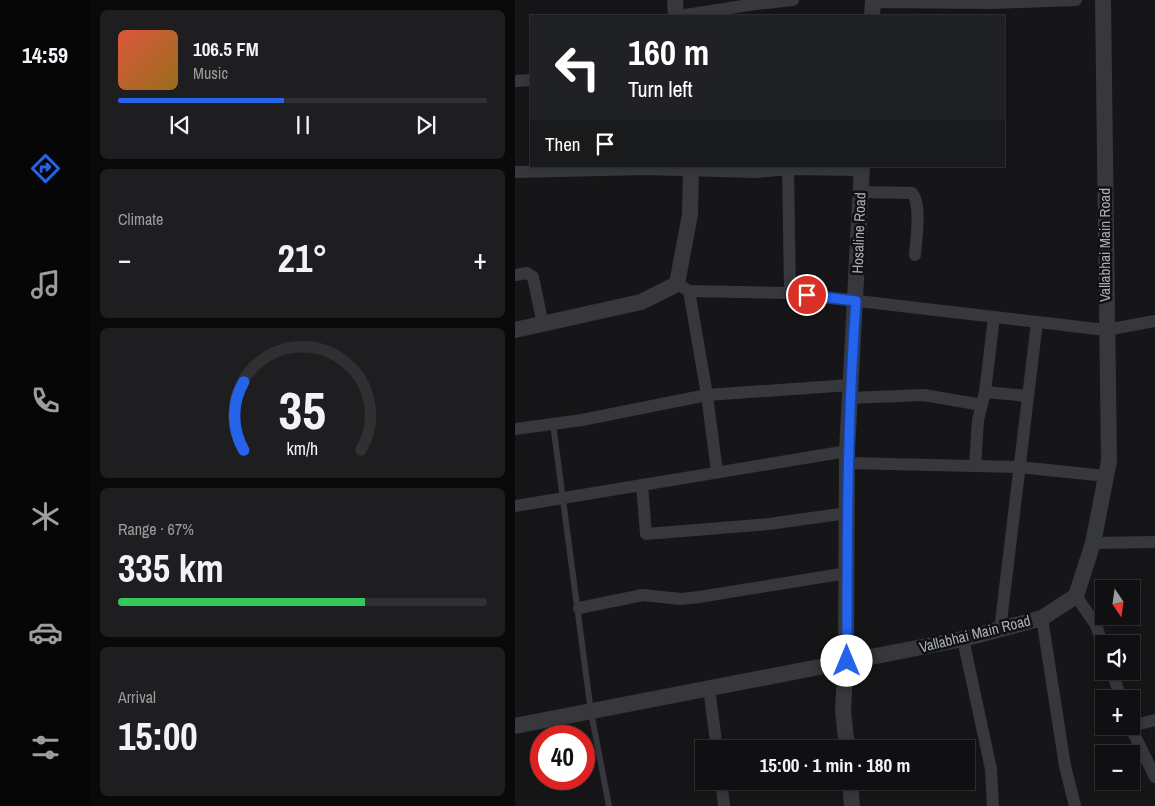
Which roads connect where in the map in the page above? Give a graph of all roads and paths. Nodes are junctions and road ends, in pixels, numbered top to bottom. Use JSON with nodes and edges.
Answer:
{"nodes":[{"id":1,"x":675,"y":0,"type":"edge"},
{"id":2,"x":793,"y":0,"type":"edge"},
{"id":3,"x":1076,"y":0,"type":"edge"},
{"id":4,"x":1103,"y":0,"type":"edge"},
{"id":5,"x":873,"y":6,"type":"edge"},
{"id":6,"x":678,"y":15,"type":"edge"},
{"id":7,"x":684,"y":15,"type":"edge"},
{"id":8,"x":530,"y":80,"type":"edge"},
{"id":9,"x":515,"y":81,"type":"edge"},
{"id":10,"x":788,"y":168,"type":"edge"},
{"id":11,"x":862,"y":168,"type":"edge"},
{"id":12,"x":691,"y":169,"type":"edge"},
{"id":13,"x":515,"y":172,"type":"edge"},
{"id":14,"x":861,"y":192,"type":"junction"},
{"id":15,"x":915,"y":255,"type":"dead end"},
{"id":16,"x":515,"y":275,"type":"edge"},
{"id":17,"x":683,"y":288,"type":"junction"},
{"id":18,"x":790,"y":294,"type":"junction"},
{"id":19,"x":856,"y":301,"type":"junction"},
{"id":20,"x":994,"y":317,"type":"junction"},
{"id":21,"x":1155,"y":321,"type":"edge"},
{"id":22,"x":1037,"y":322,"type":"junction"},
{"id":23,"x":543,"y":325,"type":"junction"},
{"id":24,"x":515,"y":330,"type":"edge"},
{"id":25,"x":1106,"y":330,"type":"junction"},
{"id":26,"x":849,"y":392,"type":"junction"},
{"id":27,"x":707,"y":394,"type":"junction"},
{"id":28,"x":1028,"y":396,"type":"junction"},
{"id":29,"x":984,"y":399,"type":"junction"},
{"id":30,"x":553,"y":424,"type":"junction"},
{"id":31,"x":515,"y":429,"type":"edge"},
{"id":32,"x":847,"y":457,"type":"junction"},
{"id":33,"x":975,"y":466,"type":"junction"},
{"id":34,"x":1019,"y":466,"type":"junction"},
{"id":35,"x":717,"y":472,"type":"junction"},
{"id":36,"x":1106,"y":476,"type":"junction"},
{"id":37,"x":642,"y":485,"type":"junction"},
{"id":38,"x":562,"y":498,"type":"junction"},
{"id":39,"x":515,"y":506,"type":"edge"},
{"id":40,"x":847,"y":513,"type":"junction"},
{"id":41,"x":1155,"y":542,"type":"edge"},
{"id":42,"x":1093,"y":543,"type":"junction"},
{"id":43,"x":847,"y":572,"type":"junction"},
{"id":44,"x":1077,"y":596,"type":"junction"},
{"id":45,"x":579,"y":608,"type":"junction"},
{"id":46,"x":1042,"y":618,"type":"junction"},
{"id":47,"x":1000,"y":630,"type":"junction"},
{"id":48,"x":1099,"y":635,"type":"edge"},
{"id":49,"x":963,"y":639,"type":"junction"},
{"id":50,"x":847,"y":661,"type":"junction"},
{"id":51,"x":709,"y":688,"type":"junction"},
{"id":52,"x":591,"y":712,"type":"junction"},
{"id":53,"x":1155,"y":720,"type":"edge"},
{"id":54,"x":1140,"y":724,"type":"edge"},
{"id":55,"x":515,"y":726,"type":"edge"},
{"id":56,"x":1135,"y":735,"type":"edge"},
{"id":57,"x":716,"y":740,"type":"edge"},
{"id":58,"x":846,"y":740,"type":"edge"},
{"id":59,"x":1155,"y":777,"type":"edge"},
{"id":60,"x":722,"y":790,"type":"edge"},
{"id":61,"x":851,"y":790,"type":"edge"},
{"id":62,"x":609,"y":806,"type":"edge"},
{"id":63,"x":724,"y":806,"type":"edge"},
{"id":64,"x":852,"y":806,"type":"edge"},
{"id":65,"x":993,"y":806,"type":"edge"},
{"id":66,"x":1075,"y":806,"type":"edge"}],
"edges":[{"from":1,"to":6,"type":"street"},
{"from":2,"to":7,"type":"street"},
{"from":3,"to":5,"type":"street"},
{"from":4,"to":25,"type":"street","name":"Vallabhai Main Road"},
{"from":8,"to":9,"type":"street"},
{"from":10,"to":11,"type":"street"},
{"from":10,"to":12,"type":"street"},
{"from":10,"to":18,"type":"street"},
{"from":11,"to":14,"type":"street","name":"Hosaline Road"},
{"from":12,"to":13,"type":"street"},
{"from":12,"to":17,"type":"street"},
{"from":14,"to":15,"type":"street"},
{"from":14,"to":19,"type":"street","name":"Hosaline Road"},
{"from":16,"to":23,"type":"street"},
{"from":17,"to":18,"type":"street"},
{"from":17,"to":23,"type":"street"},
{"from":17,"to":27,"type":"street"},
{"from":18,"to":19,"type":"street"},
{"from":19,"to":20,"type":"street"},
{"from":19,"to":26,"type":"street","name":"Hosaline Road"},
{"from":20,"to":22,"type":"street"},
{"from":20,"to":29,"type":"street"},
{"from":21,"to":25,"type":"street"},
{"from":22,"to":25,"type":"street"},
{"from":22,"to":28,"type":"street"},
{"from":23,"to":24,"type":"street"},
{"from":25,"to":36,"type":"street","name":"Vallabhai Main Road"},
{"from":26,"to":27,"type":"street"},
{"from":26,"to":29,"type":"street"},
{"from":26,"to":32,"type":"street","name":"Hosaline Road"},
{"from":27,"to":30,"type":"street"},
{"from":27,"to":35,"type":"street"},
{"from":28,"to":29,"type":"street"},
{"from":28,"to":34,"type":"street"},
{"from":29,"to":33,"type":"street"},
{"from":30,"to":31,"type":"street"},
{"from":30,"to":38,"type":"lane"},
{"from":32,"to":33,"type":"street"},
{"from":32,"to":35,"type":"street"},
{"from":32,"to":40,"type":"street","name":"Hosaline Road"},
{"from":33,"to":34,"type":"street"},
{"from":34,"to":36,"type":"street"},
{"from":34,"to":47,"type":"street"},
{"from":35,"to":37,"type":"street"},
{"from":36,"to":42,"type":"street","name":"Vallabhai Main Road"},
{"from":37,"to":38,"type":"street"},
{"from":37,"to":40,"type":"street"},
{"from":38,"to":39,"type":"street"},
{"from":38,"to":45,"type":"lane"},
{"from":40,"to":43,"type":"street","name":"Hosaline Road"},
{"from":41,"to":42,"type":"street"},
{"from":42,"to":44,"type":"street","name":"Vallabhai Main Road"},
{"from":43,"to":45,"type":"street"},
{"from":43,"to":50,"type":"street","name":"Hosaline Road"},
{"from":44,"to":46,"type":"street","name":"Vallabhai Main Road"},
{"from":44,"to":48,"type":"street"},
{"from":45,"to":52,"type":"lane"},
{"from":46,"to":47,"type":"street","name":"Vallabhai Main Road"},
{"from":46,"to":66,"type":"street"},
{"from":47,"to":49,"type":"street","name":"Vallabhai Main Road"},
{"from":49,"to":50,"type":"street","name":"Vallabhai Main Road"},
{"from":49,"to":65,"type":"street"},
{"from":50,"to":51,"type":"street","name":"Vallabhai Main Road"},
{"from":50,"to":58,"type":"street","name":"Hosaline Road"},
{"from":51,"to":52,"type":"street","name":"Vallabhai Main Road"},
{"from":51,"to":57,"type":"street"},
{"from":52,"to":55,"type":"street","name":"Vallabhai Main Road"},
{"from":52,"to":62,"type":"lane"},
{"from":53,"to":54,"type":"street"},
{"from":56,"to":59,"type":"street"},
{"from":60,"to":63,"type":"street"},
{"from":61,"to":64,"type":"street"}]}
